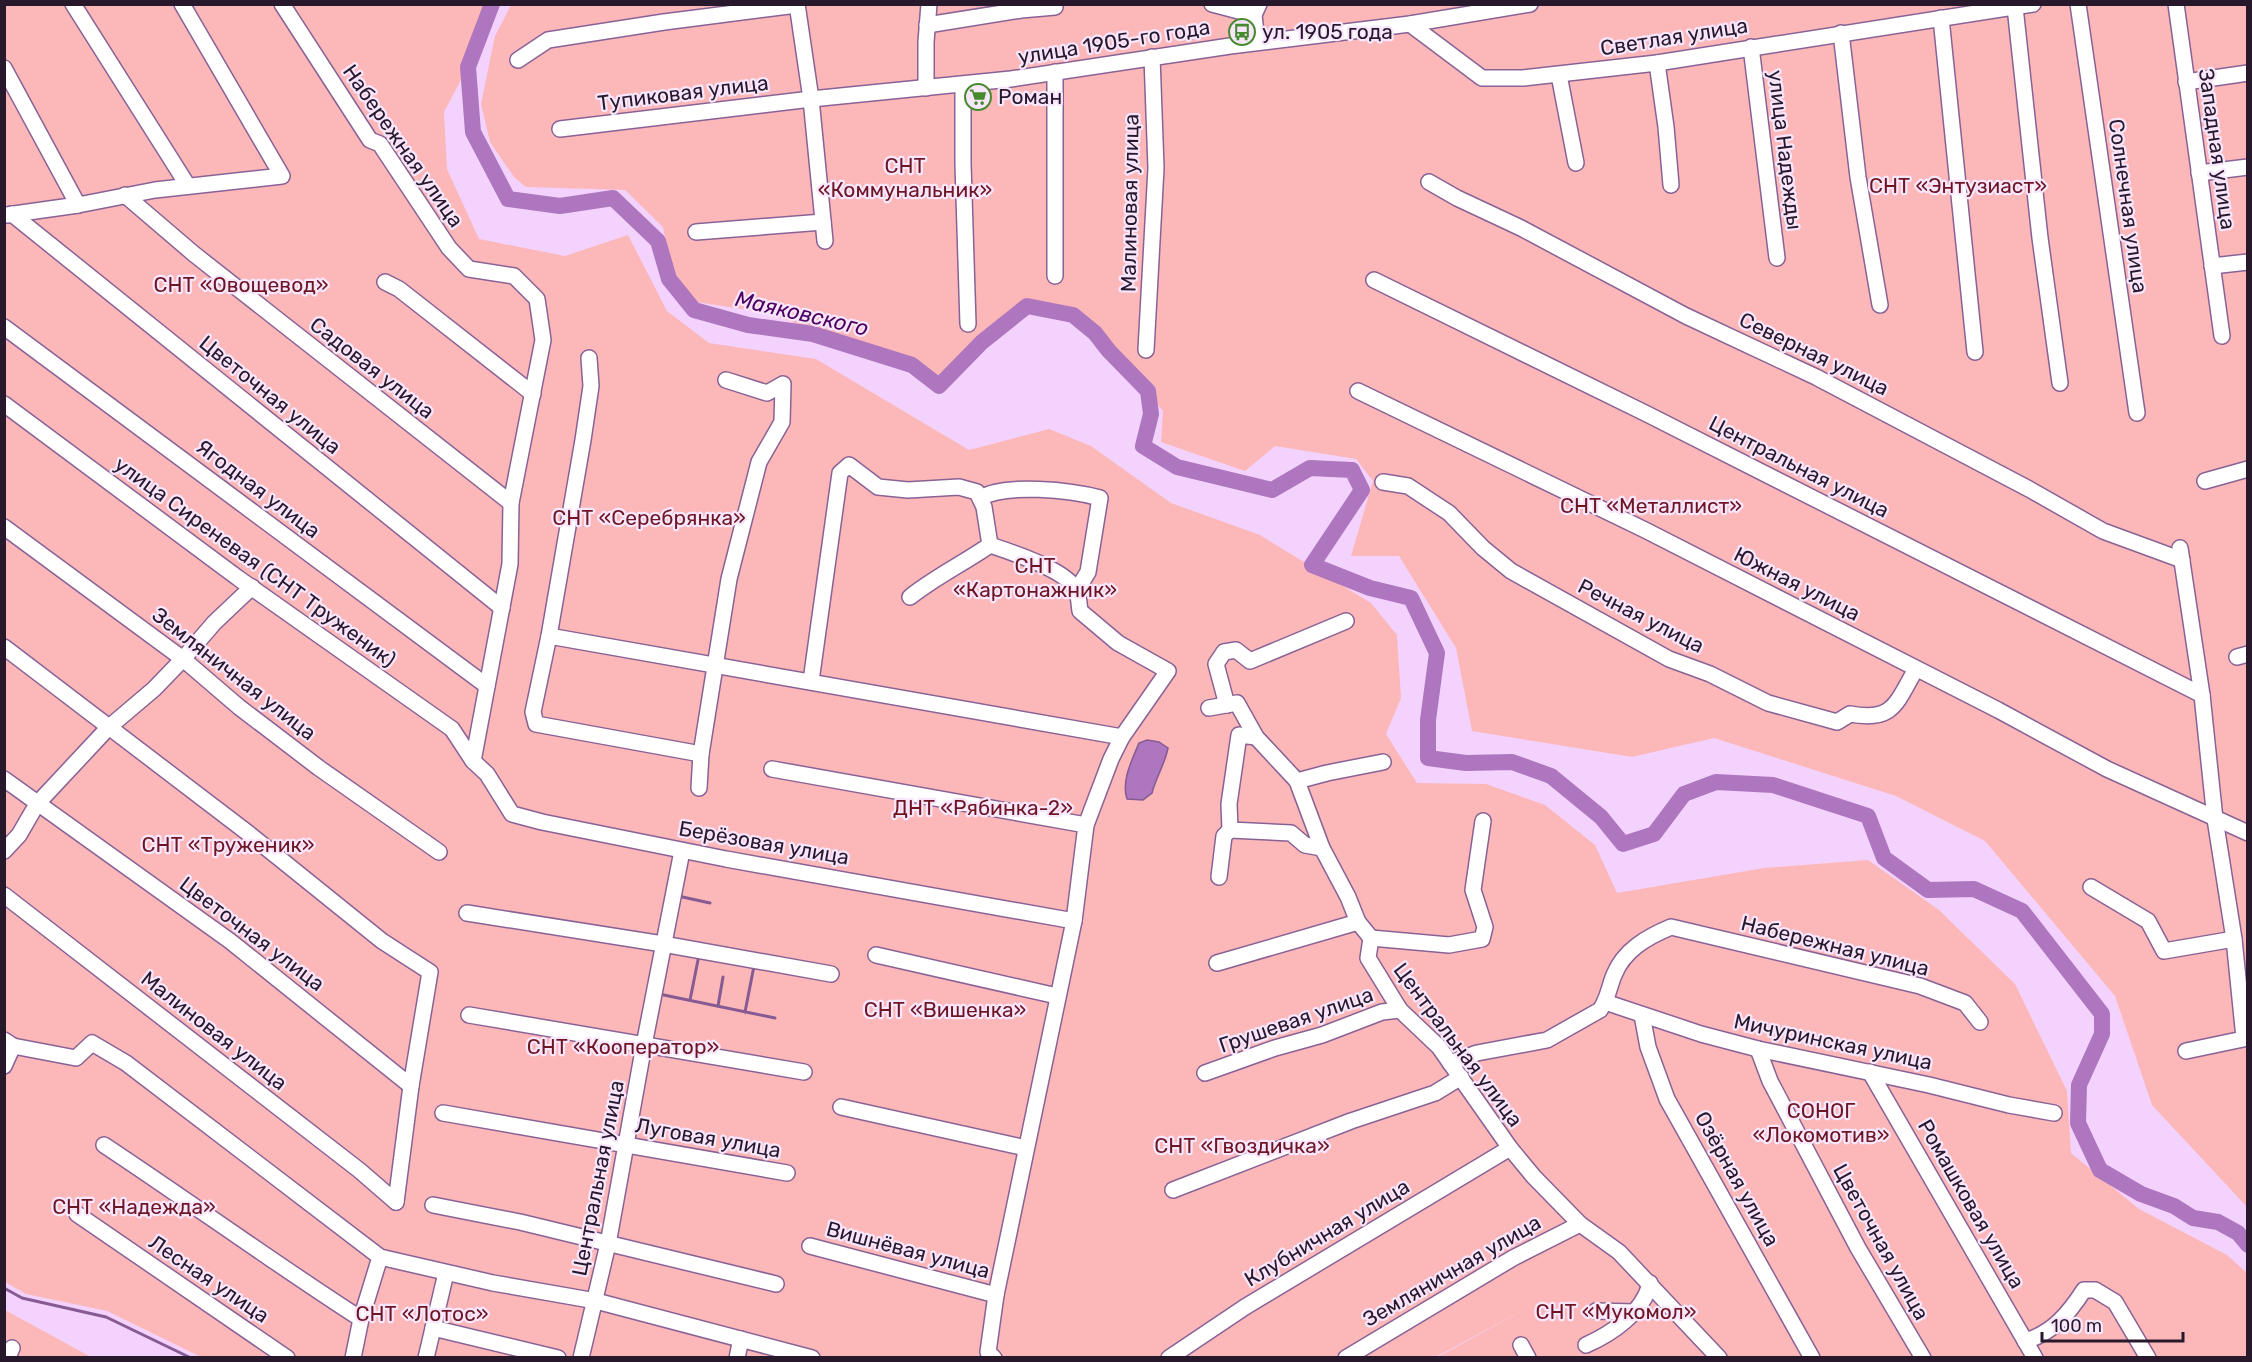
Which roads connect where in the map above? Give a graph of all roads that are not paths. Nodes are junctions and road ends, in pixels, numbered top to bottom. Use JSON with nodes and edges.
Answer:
{"nodes":[{"id":1,"x":73,"y":4,"type":"edge"},
{"id":2,"x":182,"y":4,"type":"edge"},
{"id":3,"x":282,"y":4,"type":"edge"},
{"id":4,"x":929,"y":4,"type":"edge"},
{"id":5,"x":1212,"y":4,"type":"edge"},
{"id":6,"x":2033,"y":4,"type":"edge"},
{"id":7,"x":2078,"y":4,"type":"edge"},
{"id":8,"x":2176,"y":4,"type":"edge"},
{"id":9,"x":797,"y":5,"type":"edge"},
{"id":10,"x":1525,"y":5,"type":"edge"},
{"id":11,"x":1055,"y":7,"type":"dead end"},
{"id":12,"x":2015,"y":8,"type":"junction"},
{"id":13,"x":1256,"y":10,"type":"edge"},
{"id":14,"x":1941,"y":18,"type":"junction"},
{"id":15,"x":1410,"y":24,"type":"junction"},
{"id":16,"x":927,"y":25,"type":"junction"},
{"id":17,"x":1841,"y":33,"type":"junction"},
{"id":18,"x":1257,"y":42,"type":"junction"},
{"id":19,"x":1751,"y":46,"type":"junction"},
{"id":20,"x":1152,"y":57,"type":"junction"},
{"id":21,"x":518,"y":60,"type":"dead end"},
{"id":22,"x":1657,"y":63,"type":"junction"},
{"id":23,"x":4,"y":68,"type":"edge"},
{"id":24,"x":1055,"y":72,"type":"junction"},
{"id":25,"x":2247,"y":73,"type":"edge"},
{"id":26,"x":1559,"y":75,"type":"junction"},
{"id":27,"x":2186,"y":82,"type":"junction"},
{"id":28,"x":963,"y":85,"type":"junction"},
{"id":29,"x":926,"y":88,"type":"junction"},
{"id":30,"x":811,"y":99,"type":"junction"},
{"id":31,"x":560,"y":129,"type":"dead end"},
{"id":32,"x":1576,"y":163,"type":"dead end"},
{"id":33,"x":2247,"y":167,"type":"edge"},
{"id":34,"x":2199,"y":173,"type":"junction"},
{"id":35,"x":1429,"y":182,"type":"dead end"},
{"id":36,"x":1671,"y":184,"type":"dead end"},
{"id":37,"x":188,"y":186,"type":"junction"},
{"id":38,"x":125,"y":195,"type":"junction"},
{"id":39,"x":78,"y":205,"type":"junction"},
{"id":40,"x":8,"y":214,"type":"edge"},
{"id":41,"x":823,"y":222,"type":"junction"},
{"id":42,"x":696,"y":232,"type":"dead end"},
{"id":43,"x":825,"y":241,"type":"dead end"},
{"id":44,"x":1777,"y":258,"type":"dead end"},
{"id":45,"x":2247,"y":262,"type":"edge"},
{"id":46,"x":2212,"y":266,"type":"junction"},
{"id":47,"x":1055,"y":276,"type":"dead end"},
{"id":48,"x":1374,"y":280,"type":"dead end"},
{"id":49,"x":384,"y":282,"type":"dead end"},
{"id":50,"x":1880,"y":305,"type":"dead end"},
{"id":51,"x":968,"y":324,"type":"dead end"},
{"id":52,"x":4,"y":327,"type":"edge"},
{"id":53,"x":2222,"y":336,"type":"dead end"},
{"id":54,"x":1146,"y":350,"type":"dead end"},
{"id":55,"x":1975,"y":352,"type":"dead end"},
{"id":56,"x":589,"y":358,"type":"dead end"},
{"id":57,"x":726,"y":380,"type":"dead end"},
{"id":58,"x":2060,"y":383,"type":"dead end"},
{"id":59,"x":1358,"y":391,"type":"dead end"},
{"id":60,"x":533,"y":394,"type":"junction"},
{"id":61,"x":4,"y":404,"type":"edge"},
{"id":62,"x":2137,"y":413,"type":"dead end"},
{"id":63,"x":2247,"y":469,"type":"edge"},
{"id":64,"x":1383,"y":482,"type":"dead end"},
{"id":65,"x":2205,"y":482,"type":"dead end"},
{"id":66,"x":980,"y":498,"type":"junction"},
{"id":67,"x":511,"y":503,"type":"junction"},
{"id":68,"x":4,"y":527,"type":"edge"},
{"id":69,"x":990,"y":545,"type":"junction"},
{"id":70,"x":252,"y":587,"type":"junction"},
{"id":71,"x":1077,"y":590,"type":"junction"},
{"id":72,"x":910,"y":597,"type":"dead end"},
{"id":73,"x":502,"y":608,"type":"junction"},
{"id":74,"x":1346,"y":621,"type":"dead end"},
{"id":75,"x":549,"y":636,"type":"junction"},
{"id":76,"x":4,"y":647,"type":"edge"},
{"id":77,"x":183,"y":659,"type":"junction"},
{"id":78,"x":715,"y":665,"type":"junction"},
{"id":79,"x":1916,"y":669,"type":"junction"},
{"id":80,"x":811,"y":681,"type":"junction"},
{"id":81,"x":487,"y":686,"type":"junction"},
{"id":82,"x":2202,"y":695,"type":"junction"},
{"id":83,"x":1227,"y":705,"type":"junction"},
{"id":84,"x":1209,"y":708,"type":"dead end"},
{"id":85,"x":108,"y":728,"type":"junction"},
{"id":86,"x":1122,"y":737,"type":"junction"},
{"id":87,"x":1256,"y":737,"type":"junction"},
{"id":88,"x":701,"y":754,"type":"junction"},
{"id":89,"x":472,"y":761,"type":"junction"},
{"id":90,"x":1383,"y":762,"type":"dead end"},
{"id":91,"x":772,"y":769,"type":"dead end"},
{"id":92,"x":4,"y":779,"type":"edge"},
{"id":93,"x":1297,"y":781,"type":"junction"},
{"id":94,"x":699,"y":788,"type":"dead end"},
{"id":95,"x":37,"y":804,"type":"junction"},
{"id":96,"x":2215,"y":819,"type":"junction"},
{"id":97,"x":1483,"y":821,"type":"dead end"},
{"id":98,"x":1086,"y":825,"type":"junction"},
{"id":99,"x":1230,"y":830,"type":"junction"},
{"id":100,"x":2247,"y":833,"type":"edge"},
{"id":101,"x":1322,"y":848,"type":"junction"},
{"id":102,"x":682,"y":850,"type":"junction"},
{"id":103,"x":4,"y":851,"type":"edge"},
{"id":104,"x":439,"y":852,"type":"dead end"},
{"id":105,"x":1219,"y":877,"type":"dead end"},
{"id":106,"x":2091,"y":887,"type":"dead end"},
{"id":107,"x":4,"y":895,"type":"edge"},
{"id":108,"x":467,"y":913,"type":"dead end"},
{"id":109,"x":1074,"y":921,"type":"junction"},
{"id":110,"x":1358,"y":922,"type":"junction"},
{"id":111,"x":1371,"y":938,"type":"junction"},
{"id":112,"x":2234,"y":939,"type":"junction"},
{"id":113,"x":663,"y":944,"type":"junction"},
{"id":114,"x":876,"y":955,"type":"dead end"},
{"id":115,"x":1216,"y":963,"type":"dead end"},
{"id":116,"x":831,"y":974,"type":"dead end"},
{"id":117,"x":1057,"y":996,"type":"junction"},
{"id":118,"x":1605,"y":1002,"type":"junction"},
{"id":119,"x":1400,"y":1010,"type":"junction"},
{"id":120,"x":469,"y":1015,"type":"dead end"},
{"id":121,"x":1642,"y":1015,"type":"junction"},
{"id":122,"x":1980,"y":1022,"type":"dead end"},
{"id":123,"x":2246,"y":1038,"type":"edge"},
{"id":124,"x":9,"y":1043,"type":"edge"},
{"id":125,"x":644,"y":1045,"type":"junction"},
{"id":126,"x":1758,"y":1049,"type":"junction"},
{"id":127,"x":2186,"y":1051,"type":"dead end"},
{"id":128,"x":1450,"y":1063,"type":"junction"},
{"id":129,"x":4,"y":1066,"type":"edge"},
{"id":130,"x":804,"y":1072,"type":"dead end"},
{"id":131,"x":1870,"y":1072,"type":"junction"},
{"id":132,"x":1205,"y":1073,"type":"dead end"},
{"id":133,"x":1461,"y":1077,"type":"junction"},
{"id":134,"x":411,"y":1086,"type":"junction"},
{"id":135,"x":841,"y":1107,"type":"dead end"},
{"id":136,"x":443,"y":1113,"type":"dead end"},
{"id":137,"x":2054,"y":1113,"type":"dead end"},
{"id":138,"x":626,"y":1144,"type":"junction"},
{"id":139,"x":104,"y":1145,"type":"dead end"},
{"id":140,"x":1026,"y":1148,"type":"junction"},
{"id":141,"x":1510,"y":1148,"type":"junction"},
{"id":142,"x":787,"y":1173,"type":"dead end"},
{"id":143,"x":1173,"y":1190,"type":"dead end"},
{"id":144,"x":433,"y":1206,"type":"dead end"},
{"id":145,"x":77,"y":1214,"type":"dead end"},
{"id":146,"x":1580,"y":1224,"type":"junction"},
{"id":147,"x":608,"y":1244,"type":"junction"},
{"id":148,"x":810,"y":1246,"type":"dead end"},
{"id":149,"x":380,"y":1257,"type":"junction"},
{"id":150,"x":446,"y":1273,"type":"junction"},
{"id":151,"x":1650,"y":1283,"type":"junction"},
{"id":152,"x":776,"y":1284,"type":"dead end"},
{"id":153,"x":996,"y":1294,"type":"junction"},
{"id":154,"x":596,"y":1301,"type":"junction"},
{"id":155,"x":1596,"y":1311,"type":"dead end"},
{"id":156,"x":1633,"y":1312,"type":"junction"},
{"id":157,"x":361,"y":1319,"type":"junction"},
{"id":158,"x":433,"y":1328,"type":"junction"},
{"id":159,"x":741,"y":1339,"type":"junction"},
{"id":160,"x":2025,"y":1341,"type":"junction"},
{"id":161,"x":1586,"y":1345,"type":"dead end"},
{"id":162,"x":287,"y":1358,"type":"edge"},
{"id":163,"x":353,"y":1358,"type":"edge"},
{"id":164,"x":426,"y":1358,"type":"edge"},
{"id":165,"x":558,"y":1358,"type":"edge"},
{"id":166,"x":581,"y":1358,"type":"edge"},
{"id":167,"x":736,"y":1358,"type":"edge"},
{"id":168,"x":812,"y":1358,"type":"edge"},
{"id":169,"x":994,"y":1358,"type":"edge"},
{"id":170,"x":1168,"y":1358,"type":"edge"},
{"id":171,"x":1346,"y":1358,"type":"edge"},
{"id":172,"x":1719,"y":1358,"type":"edge"},
{"id":173,"x":1812,"y":1358,"type":"edge"},
{"id":174,"x":1923,"y":1358,"type":"edge"},
{"id":175,"x":2035,"y":1358,"type":"edge"},
{"id":176,"x":2148,"y":1358,"type":"edge"}],
"edges":[{"from":1,"to":37,"type":"street"},
{"from":2,"to":37,"type":"street"},
{"from":3,"to":60,"type":"street","name":"Набережная улица"},
{"from":4,"to":16,"type":"street"},
{"from":5,"to":13,"type":"street"},
{"from":6,"to":12,"type":"street","name":"Светлая улица"},
{"from":7,"to":62,"type":"street","name":"Солнечная улица"},
{"from":8,"to":27,"type":"street","name":"Западная улица"},
{"from":9,"to":21,"type":"street"},
{"from":9,"to":30,"type":"street"},
{"from":10,"to":15,"type":"street","name":"улица 1905-го года"},
{"from":11,"to":16,"type":"street"},
{"from":12,"to":14,"type":"street","name":"Светлая улица"},
{"from":12,"to":58,"type":"street"},
{"from":13,"to":18,"type":"street"},
{"from":14,"to":17,"type":"street","name":"Светлая улица"},
{"from":14,"to":55,"type":"street"},
{"from":15,"to":18,"type":"street","name":"улица 1905-го года"},
{"from":15,"to":26,"type":"street","name":"Светлая улица"},
{"from":16,"to":29,"type":"street"},
{"from":17,"to":19,"type":"street","name":"Светлая улица"},
{"from":17,"to":50,"type":"street"},
{"from":18,"to":20,"type":"street","name":"улица 1905-го года"},
{"from":19,"to":22,"type":"street","name":"Светлая улица"},
{"from":19,"to":44,"type":"street","name":"улица Надежды"},
{"from":20,"to":24,"type":"street","name":"улица 1905-го года"},
{"from":20,"to":54,"type":"street","name":"Малиновая улица"},
{"from":22,"to":26,"type":"street","name":"Светлая улица"},
{"from":22,"to":36,"type":"street"},
{"from":23,"to":39,"type":"street"},
{"from":24,"to":28,"type":"street","name":"улица 1905-го года"},
{"from":24,"to":47,"type":"street"},
{"from":25,"to":27,"type":"street"},
{"from":26,"to":32,"type":"street"},
{"from":27,"to":34,"type":"street","name":"Западная улица"},
{"from":28,"to":29,"type":"street","name":"улица 1905-го года"},
{"from":28,"to":51,"type":"street"},
{"from":29,"to":30,"type":"street","name":"улица 1905-го года"},
{"from":30,"to":31,"type":"street","name":"Тупиковая улица"},
{"from":30,"to":41,"type":"street"},
{"from":33,"to":34,"type":"street"},
{"from":34,"to":46,"type":"street","name":"Западная улица"},
{"from":35,"to":82,"type":"street","name":"Северная улица"},
{"from":37,"to":38,"type":"street"},
{"from":38,"to":39,"type":"street"},
{"from":38,"to":67,"type":"street","name":"Садовая улица"},
{"from":39,"to":40,"type":"street"},
{"from":40,"to":73,"type":"street","name":"Цветочная улица"},
{"from":41,"to":42,"type":"street"},
{"from":41,"to":43,"type":"street"},
{"from":45,"to":46,"type":"street"},
{"from":46,"to":53,"type":"street","name":"Западная улица"},
{"from":48,"to":82,"type":"street","name":"Центральная улица"},
{"from":49,"to":60,"type":"street"},
{"from":52,"to":81,"type":"street","name":"Ягодная улица"},
{"from":56,"to":75,"type":"street"},
{"from":57,"to":78,"type":"street"},
{"from":59,"to":79,"type":"street","name":"Южная улица"},
{"from":60,"to":67,"type":"street"},
{"from":61,"to":70,"type":"street","name":"улица Сиреневая (СНТ Труженик)"},
{"from":63,"to":65,"type":"street"},
{"from":64,"to":79,"type":"street","name":"Речная улица"},
{"from":66,"to":69,"type":"street"},
{"from":66,"to":71,"type":"street"},
{"from":66,"to":80,"type":"street"},
{"from":67,"to":73,"type":"street"},
{"from":68,"to":77,"type":"street","name":"Земляничная улица"},
{"from":69,"to":71,"type":"street"},
{"from":69,"to":72,"type":"street"},
{"from":70,"to":77,"type":"street"},
{"from":70,"to":89,"type":"street","name":"улица Сиреневая (СНТ Труженик)"},
{"from":71,"to":86,"type":"street"},
{"from":73,"to":81,"type":"street"},
{"from":74,"to":83,"type":"street"},
{"from":75,"to":78,"type":"street"},
{"from":75,"to":88,"type":"street"},
{"from":76,"to":85,"type":"street"},
{"from":77,"to":85,"type":"street"},
{"from":77,"to":104,"type":"street","name":"Земляничная улица"},
{"from":78,"to":80,"type":"street"},
{"from":78,"to":88,"type":"street"},
{"from":79,"to":96,"type":"street","name":"Южная улица"},
{"from":80,"to":86,"type":"street"},
{"from":81,"to":89,"type":"street"},
{"from":82,"to":96,"type":"street"},
{"from":83,"to":84,"type":"street"},
{"from":83,"to":87,"type":"street"},
{"from":85,"to":95,"type":"street"},
{"from":85,"to":134,"type":"street"},
{"from":86,"to":98,"type":"street"},
{"from":87,"to":93,"type":"street"},
{"from":87,"to":99,"type":"street"},
{"from":88,"to":94,"type":"street"},
{"from":89,"to":102,"type":"street","name":"Берёзовая улица"},
{"from":90,"to":93,"type":"street"},
{"from":91,"to":98,"type":"street"},
{"from":92,"to":95,"type":"street","name":"Цветочная улица"},
{"from":93,"to":101,"type":"street"},
{"from":95,"to":103,"type":"street"},
{"from":95,"to":134,"type":"street","name":"Цветочная улица"},
{"from":96,"to":100,"type":"street"},
{"from":96,"to":112,"type":"street"},
{"from":97,"to":111,"type":"street"},
{"from":98,"to":109,"type":"street"},
{"from":99,"to":101,"type":"street"},
{"from":99,"to":105,"type":"street"},
{"from":101,"to":110,"type":"street"},
{"from":102,"to":109,"type":"street","name":"Берёзовая улица"},
{"from":102,"to":113,"type":"street","name":"Центральная улица"},
{"from":106,"to":112,"type":"street"},
{"from":107,"to":134,"type":"street","name":"Малиновая улица"},
{"from":108,"to":113,"type":"street"},
{"from":109,"to":117,"type":"street"},
{"from":110,"to":111,"type":"street"},
{"from":110,"to":115,"type":"street"},
{"from":111,"to":119,"type":"street","name":"Центральная улица"},
{"from":112,"to":123,"type":"street"},
{"from":113,"to":116,"type":"street"},
{"from":113,"to":125,"type":"street","name":"Центральная улица"},
{"from":114,"to":117,"type":"street"},
{"from":117,"to":140,"type":"street"},
{"from":118,"to":121,"type":"street","name":"Мичуринская улица"},
{"from":118,"to":122,"type":"street","name":"Набережная улица"},
{"from":118,"to":128,"type":"street"},
{"from":119,"to":128,"type":"street","name":"Центральная улица"},
{"from":119,"to":132,"type":"street","name":"Грушевая улица"},
{"from":120,"to":125,"type":"street"},
{"from":121,"to":126,"type":"street","name":"Мичуринская улица"},
{"from":121,"to":173,"type":"street","name":"Озёрная улица"},
{"from":123,"to":127,"type":"street"},
{"from":124,"to":129,"type":"street"},
{"from":124,"to":149,"type":"street"},
{"from":125,"to":130,"type":"street"},
{"from":125,"to":138,"type":"street","name":"Центральная улица"},
{"from":126,"to":131,"type":"street","name":"Мичуринская улица"},
{"from":126,"to":174,"type":"street","name":"Цветочная улица"},
{"from":128,"to":133,"type":"street","name":"Центральная улица"},
{"from":131,"to":137,"type":"street","name":"Мичуринская улица"},
{"from":131,"to":160,"type":"street","name":"Ромашковая улица"},
{"from":133,"to":141,"type":"street","name":"Центральная улица"},
{"from":133,"to":143,"type":"street"},
{"from":135,"to":140,"type":"street"},
{"from":136,"to":138,"type":"street","name":"Луговая улица"},
{"from":138,"to":142,"type":"street","name":"Луговая улица"},
{"from":138,"to":147,"type":"street","name":"Центральная улица"},
{"from":139,"to":157,"type":"street"},
{"from":140,"to":153,"type":"street"},
{"from":141,"to":146,"type":"street","name":"Центральная улица"},
{"from":141,"to":170,"type":"street","name":"Клубничная улица"},
{"from":144,"to":147,"type":"street"},
{"from":145,"to":162,"type":"street","name":"Лесная улица"},
{"from":146,"to":151,"type":"street","name":"Центральная улица"},
{"from":146,"to":171,"type":"street","name":"Земляничная улица"},
{"from":147,"to":152,"type":"street"},
{"from":147,"to":154,"type":"street","name":"Центральная улица"},
{"from":148,"to":153,"type":"street","name":"Вишнёвая улица"},
{"from":149,"to":150,"type":"street"},
{"from":149,"to":157,"type":"street"},
{"from":150,"to":154,"type":"street"},
{"from":150,"to":158,"type":"street"},
{"from":151,"to":156,"type":"street"},
{"from":151,"to":172,"type":"street","name":"Центральная улица"},
{"from":153,"to":169,"type":"street"},
{"from":154,"to":159,"type":"street"},
{"from":154,"to":166,"type":"street","name":"Центральная улица"},
{"from":155,"to":156,"type":"street"},
{"from":156,"to":161,"type":"street"},
{"from":157,"to":163,"type":"street"},
{"from":158,"to":164,"type":"street"},
{"from":158,"to":165,"type":"street"},
{"from":159,"to":167,"type":"street"},
{"from":159,"to":168,"type":"street"},
{"from":160,"to":175,"type":"street","name":"Ромашковая улица"},
{"from":160,"to":176,"type":"street"}]}
